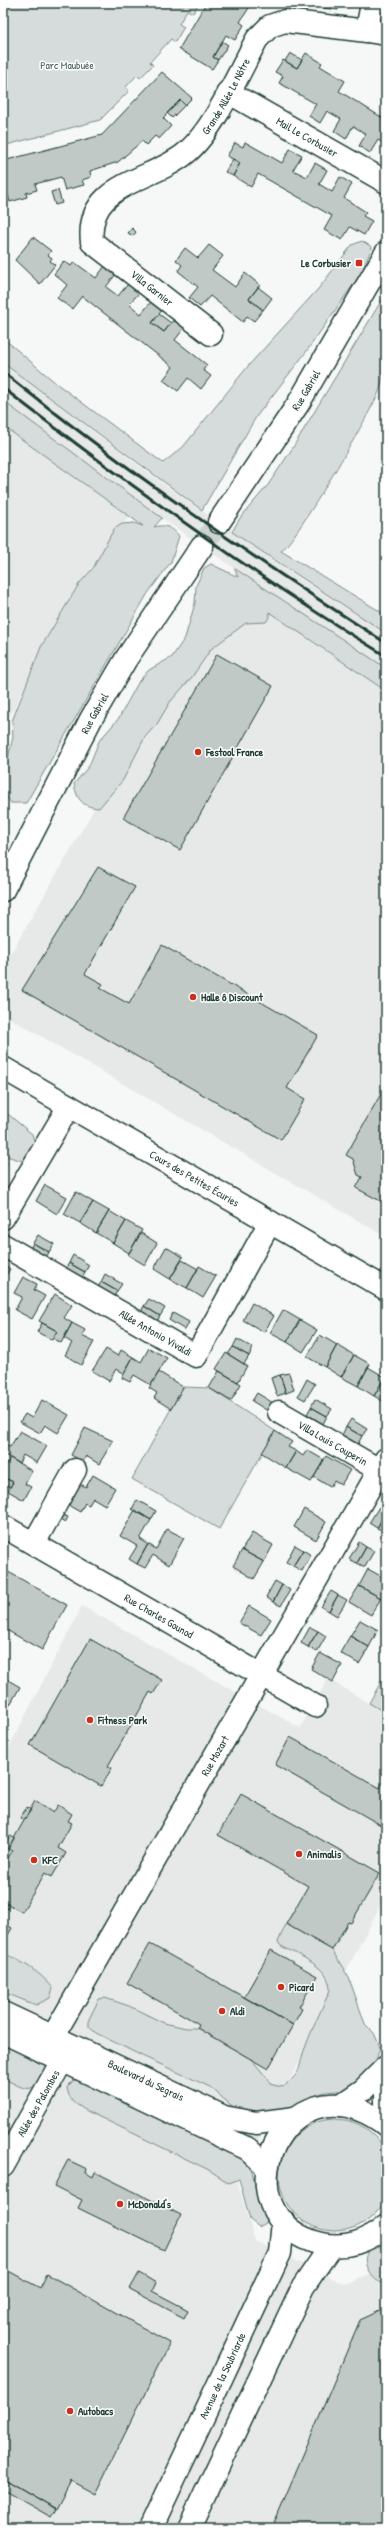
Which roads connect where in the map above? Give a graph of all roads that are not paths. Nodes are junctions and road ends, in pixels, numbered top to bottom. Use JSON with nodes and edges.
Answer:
{"nodes":[{"id":1,"x":372,"y":3,"type":"edge"},
{"id":2,"x":376,"y":32,"type":"edge"},
{"id":3,"x":228,"y":92,"type":"junction"},
{"id":4,"x":386,"y":182,"type":"edge"},
{"id":5,"x":92,"y":242,"type":"joint"},
{"id":6,"x":386,"y":253,"type":"edge"},
{"id":7,"x":212,"y":334,"type":"dead end"},
{"id":8,"x":218,"y":522,"type":"tunnel mouth"},
{"id":9,"x":202,"y":546,"type":"tunnel mouth"},
{"id":10,"x":3,"y":890,"type":"edge"},
{"id":11,"x":3,"y":1068,"type":"edge"},
{"id":12,"x":69,"y":1106,"type":"junction"},
{"id":13,"x":3,"y":1218,"type":"edge"},
{"id":14,"x":270,"y":1222,"type":"junction"},
{"id":15,"x":3,"y":1245,"type":"edge"},
{"id":16,"x":386,"y":1289,"type":"edge"},
{"id":17,"x":279,"y":1412,"type":"dead end"},
{"id":18,"x":384,"y":1468,"type":"edge"},
{"id":19,"x":75,"y":1470,"type":"dead end"},
{"id":20,"x":3,"y":1526,"type":"edge"},
{"id":21,"x":34,"y":1543,"type":"junction"},
{"id":22,"x":261,"y":1675,"type":"junction"},
{"id":23,"x":315,"y":1706,"type":"dead end"},
{"id":24,"x":3,"y":2013,"type":"edge"},
{"id":25,"x":3,"y":2032,"type":"edge"},
{"id":26,"x":53,"y":2049,"type":"junction"},
{"id":27,"x":386,"y":2067,"type":"edge"},
{"id":28,"x":386,"y":2082,"type":"edge"},
{"id":29,"x":341,"y":2105,"type":"junction"},
{"id":30,"x":295,"y":2118,"type":"junction"},
{"id":31,"x":386,"y":2125,"type":"edge"},
{"id":32,"x":3,"y":2166,"type":"edge"},
{"id":33,"x":266,"y":2166,"type":"junction"},
{"id":34,"x":283,"y":2221,"type":"junction"},
{"id":35,"x":383,"y":2231,"type":"edge"},
{"id":36,"x":331,"y":2246,"type":"junction"},
{"id":37,"x":151,"y":2528,"type":"edge"},
{"id":38,"x":189,"y":2528,"type":"edge"}],
"edges":[{"from":1,"to":2,"type":"street","name":"Grande Allée Le Nôtre"},
{"from":2,"to":3,"type":"street","name":"Grande Allée Le Nôtre"},
{"from":3,"to":4,"type":"street","name":"Mail Le Corbusier"},
{"from":3,"to":5,"type":"street","name":"Grande Allée Le Nôtre"},
{"from":5,"to":7,"type":"street","name":"Villa Garnier"},
{"from":6,"to":8,"type":"street","name":"Rue Gabriel"},
{"from":9,"to":10,"type":"street","name":"Rue Gabriel"},
{"from":11,"to":12,"type":"street","name":"Cours des Petites Écuries"},
{"from":12,"to":13,"type":"street"},
{"from":12,"to":14,"type":"street","name":"Cours des Petites Écuries"},
{"from":14,"to":15,"type":"street","name":"Allée Antonio Vivaldi"},
{"from":14,"to":16,"type":"street","name":"Cours des Petites Écuries"},
{"from":17,"to":18,"type":"street","name":"Villa Louis Couperin"},
{"from":18,"to":22,"type":"street","name":"Rue Mozart"},
{"from":19,"to":21,"type":"street"},
{"from":20,"to":21,"type":"street","name":"Rue Charles Gounod"},
{"from":21,"to":22,"type":"street","name":"Rue Charles Gounod"},
{"from":22,"to":23,"type":"street","name":"Rue Charles Gounod"},
{"from":22,"to":26,"type":"street","name":"Rue Mozart"},
{"from":24,"to":26,"type":"street","name":"Boulevard du Segrais"},
{"from":25,"to":26,"type":"street","name":"Boulevard du Segrais"},
{"from":26,"to":30,"type":"street","name":"Boulevard du Segrais"},
{"from":26,"to":32,"type":"street","name":"Allée des Palombes"},
{"from":26,"to":33,"type":"street","name":"Boulevard du Segrais"},
{"from":27,"to":29,"type":"street"},
{"from":28,"to":31,"type":"street"},
{"from":29,"to":30,"type":"street"},
{"from":29,"to":31,"type":"street"},
{"from":30,"to":33,"type":"street"},
{"from":33,"to":34,"type":"street"},
{"from":34,"to":36,"type":"street"},
{"from":34,"to":37,"type":"street","name":"Avenue de la Soubriarde"},
{"from":35,"to":36,"type":"street"},
{"from":36,"to":38,"type":"street"}]}
